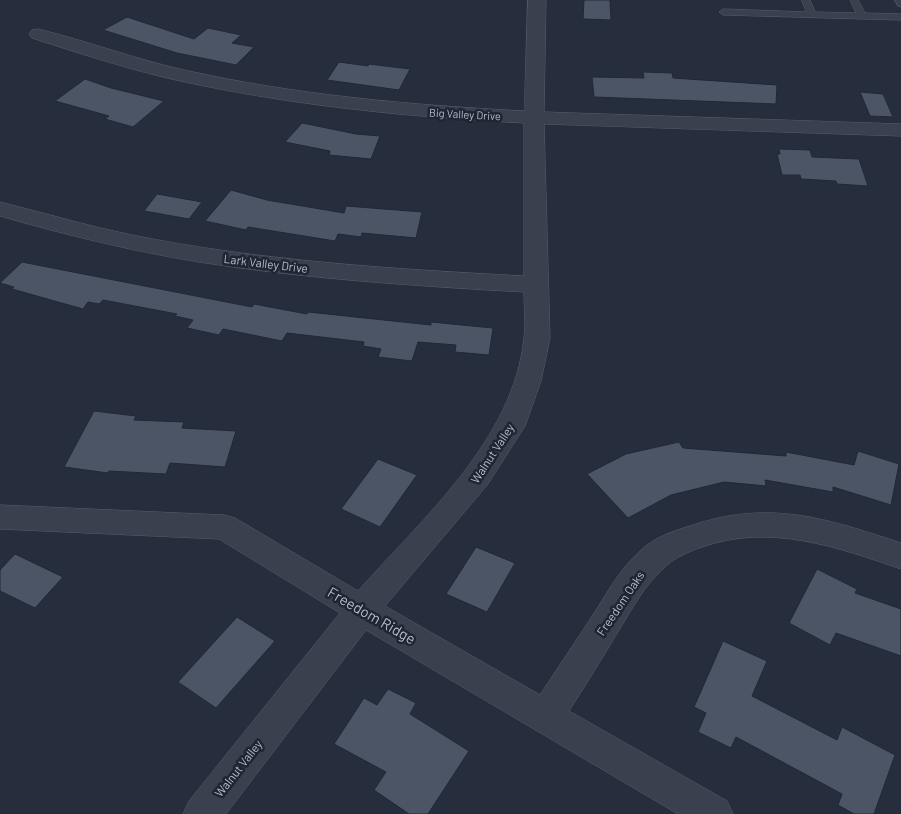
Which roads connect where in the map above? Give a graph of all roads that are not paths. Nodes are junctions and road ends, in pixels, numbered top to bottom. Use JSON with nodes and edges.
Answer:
{"nodes":[{"id":1,"x":538,"y":0,"type":"edge"},
{"id":2,"x":806,"y":0,"type":"edge"},
{"id":3,"x":854,"y":0,"type":"edge"},
{"id":4,"x":899,"y":0,"type":"edge"},
{"id":5,"x":901,"y":4,"type":"edge"},
{"id":6,"x":723,"y":12,"type":"dead end"},
{"id":7,"x":812,"y":15,"type":"junction"},
{"id":8,"x":862,"y":16,"type":"junction"},
{"id":9,"x":901,"y":17,"type":"edge"},
{"id":10,"x":38,"y":34,"type":"dead end"},
{"id":11,"x":534,"y":118,"type":"junction"},
{"id":12,"x":901,"y":130,"type":"edge"},
{"id":13,"x":0,"y":209,"type":"edge"},
{"id":14,"x":538,"y":286,"type":"junction"},
{"id":15,"x":0,"y":517,"type":"edge"},
{"id":16,"x":901,"y":556,"type":"edge"},
{"id":17,"x":362,"y":610,"type":"junction"},
{"id":18,"x":546,"y":717,"type":"junction"},
{"id":19,"x":202,"y":814,"type":"edge"},
{"id":20,"x":714,"y":814,"type":"edge"}],
"edges":[{"from":1,"to":11,"type":"street","name":"Walnut Valley"},
{"from":2,"to":7,"type":"lane"},
{"from":3,"to":8,"type":"lane"},
{"from":4,"to":5,"type":"lane"},
{"from":6,"to":7,"type":"lane"},
{"from":7,"to":8,"type":"lane"},
{"from":8,"to":9,"type":"lane"},
{"from":10,"to":11,"type":"street","name":"Big Valley Drive"},
{"from":11,"to":12,"type":"street","name":"Big Valley Drive"},
{"from":11,"to":14,"type":"street","name":"Walnut Valley"},
{"from":13,"to":14,"type":"street","name":"Lark Valley Drive"},
{"from":14,"to":17,"type":"street","name":"Walnut Valley"},
{"from":15,"to":17,"type":"street","name":"Freedom Ridge"},
{"from":16,"to":18,"type":"street","name":"Freedom Oaks"},
{"from":17,"to":18,"type":"street","name":"Freedom Ridge"},
{"from":17,"to":19,"type":"street","name":"Walnut Valley"},
{"from":18,"to":20,"type":"street","name":"Freedom Ridge"}]}
